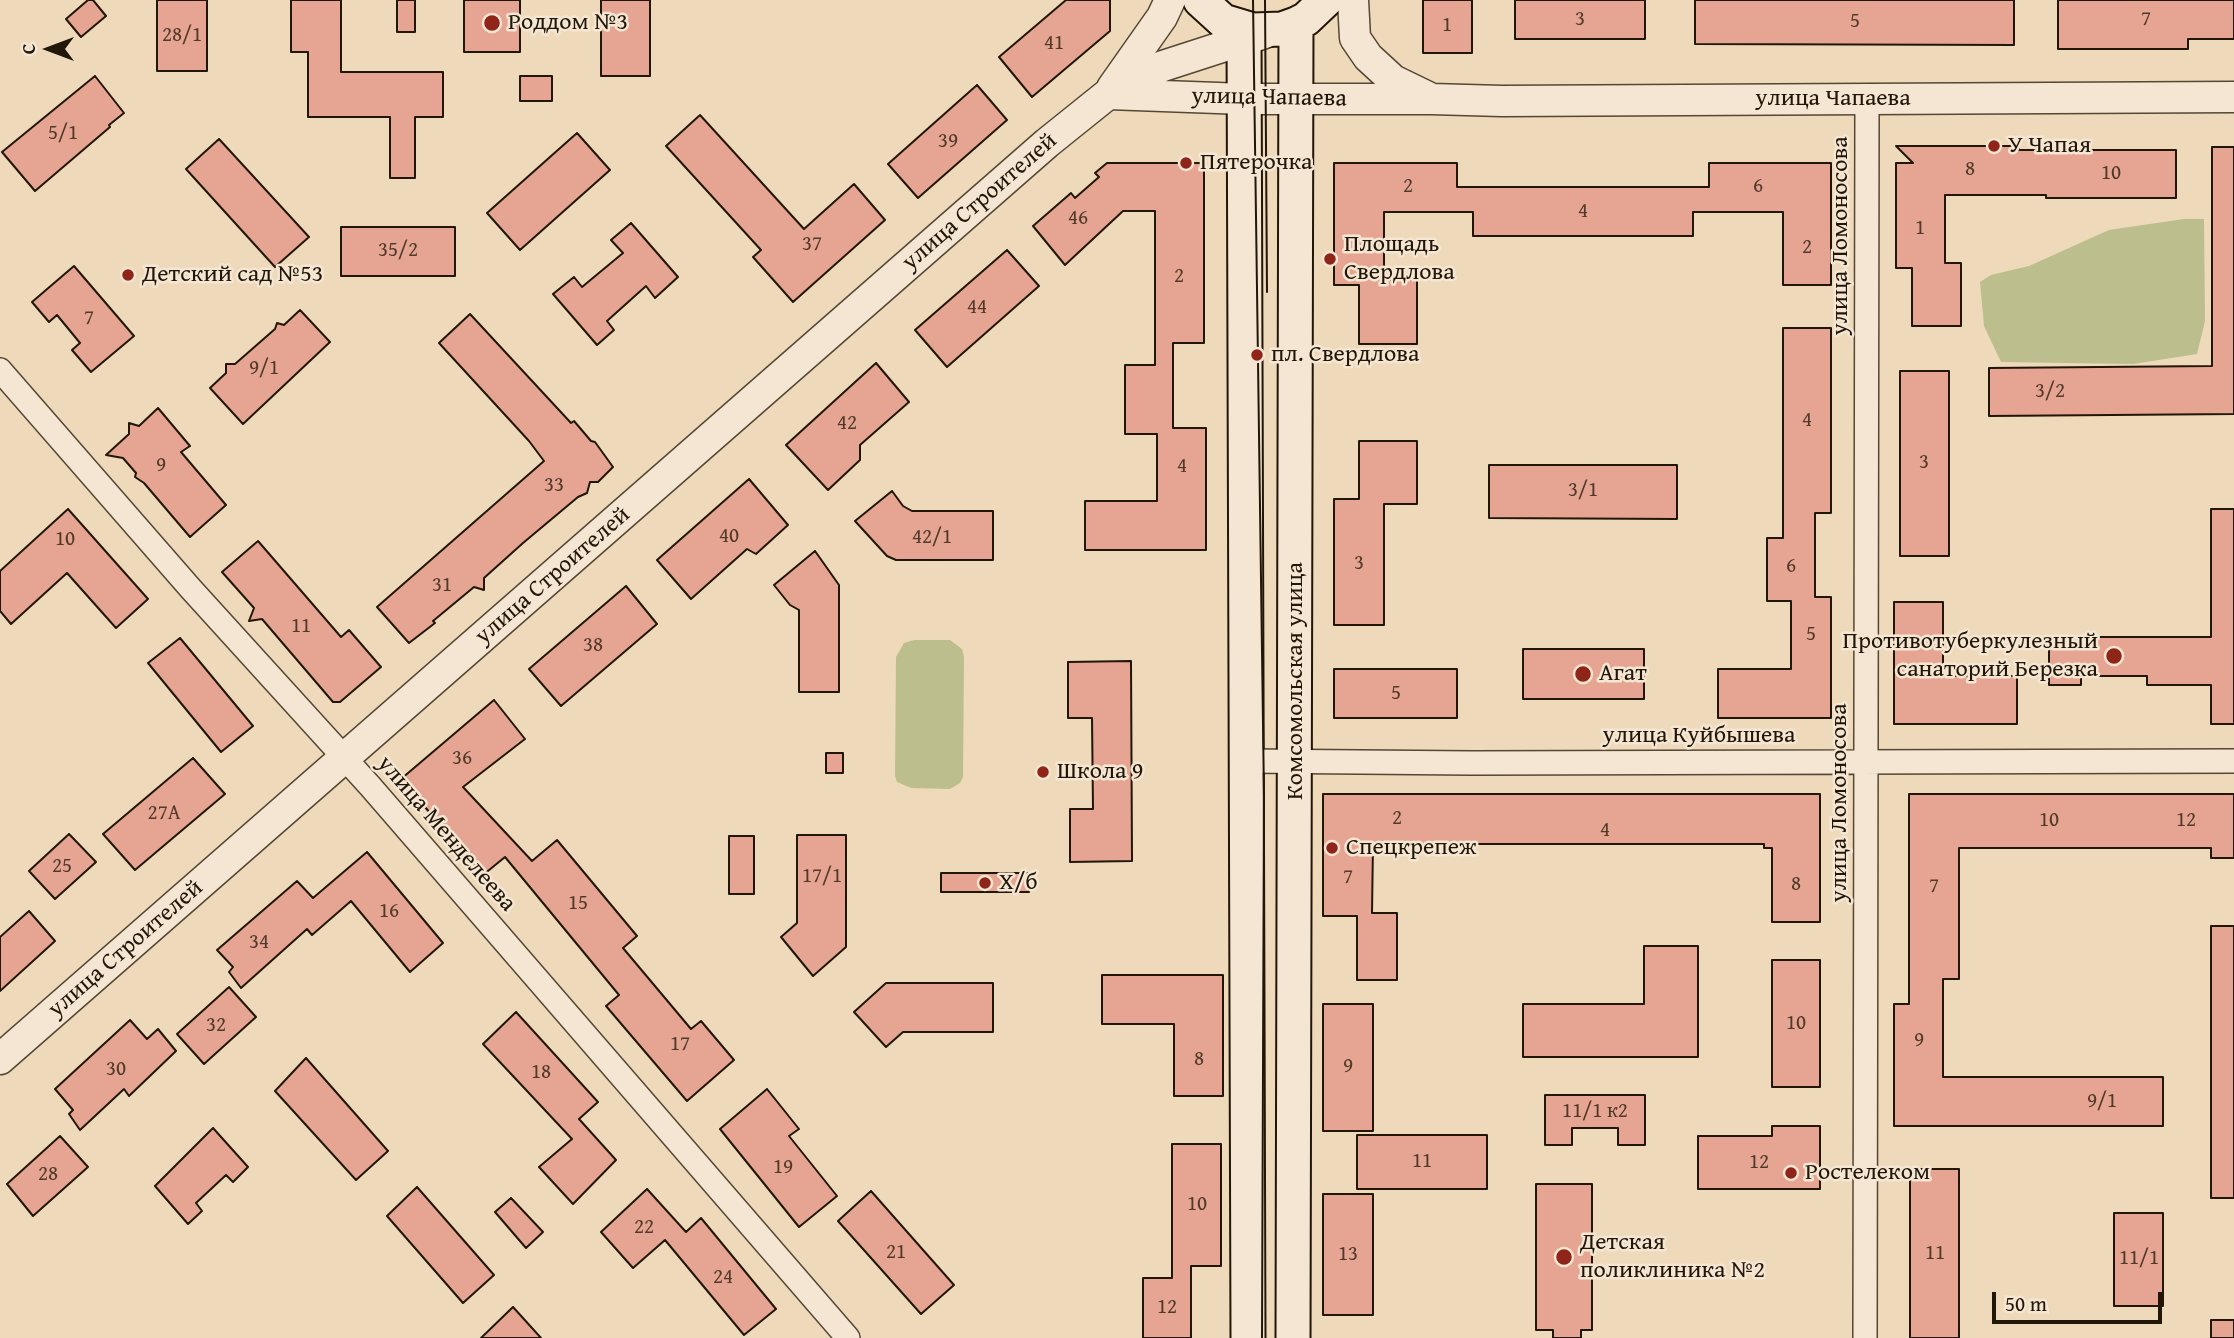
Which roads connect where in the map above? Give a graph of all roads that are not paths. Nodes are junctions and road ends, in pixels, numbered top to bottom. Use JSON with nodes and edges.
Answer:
{"nodes":[{"id":1,"x":1163,"y":0,"type":"edge"},
{"id":2,"x":1170,"y":0,"type":"edge"},
{"id":3,"x":1200,"y":0,"type":"edge"},
{"id":4,"x":1326,"y":0,"type":"edge"},
{"id":5,"x":1344,"y":0,"type":"edge"},
{"id":6,"x":1353,"y":0,"type":"edge"},
{"id":7,"x":1289,"y":26,"type":"junction"},
{"id":8,"x":1244,"y":34,"type":"junction"},
{"id":9,"x":1355,"y":38,"type":"junction"},
{"id":10,"x":1140,"y":47,"type":"junction"},
{"id":11,"x":1108,"y":94,"type":"junction"},
{"id":12,"x":2234,"y":97,"type":"edge"},
{"id":13,"x":1245,"y":99,"type":"junction"},
{"id":14,"x":1296,"y":99,"type":"junction"},
{"id":15,"x":1431,"y":99,"type":"junction"},
{"id":16,"x":1867,"y":99,"type":"junction"},
{"id":17,"x":0,"y":370,"type":"edge"},
{"id":18,"x":345,"y":759,"type":"junction"},
{"id":19,"x":1247,"y":761,"type":"junction"},
{"id":20,"x":1295,"y":761,"type":"junction"},
{"id":21,"x":1866,"y":761,"type":"junction"},
{"id":22,"x":2234,"y":761,"type":"edge"},
{"id":23,"x":0,"y":1059,"type":"edge"},
{"id":24,"x":848,"y":1338,"type":"edge"},
{"id":25,"x":1248,"y":1338,"type":"edge"},
{"id":26,"x":1293,"y":1338,"type":"edge"},
{"id":27,"x":1866,"y":1338,"type":"edge"}],
"edges":[{"from":1,"to":10,"type":"street","name":"улица Строителей"},
{"from":2,"to":10,"type":"street","name":"улица Строителей"},
{"from":3,"to":8,"type":"main road"},
{"from":4,"to":7,"type":"main road"},
{"from":5,"to":9,"type":"street","name":"улица Чапаева"},
{"from":6,"to":9,"type":"street"},
{"from":7,"to":8,"type":"main road"},
{"from":7,"to":14,"type":"main road","name":"Комсомольская улица"},
{"from":8,"to":11,"type":"street","name":"улица Строителей"},
{"from":8,"to":13,"type":"main road","name":"Комсомольская улица"},
{"from":9,"to":15,"type":"street","name":"улица Чапаева"},
{"from":10,"to":11,"type":"street","name":"улица Строителей"},
{"from":11,"to":13,"type":"street","name":"улица Чапаева"},
{"from":11,"to":18,"type":"street","name":"улица Строителей"},
{"from":12,"to":16,"type":"street","name":"улица Чапаева"},
{"from":13,"to":14,"type":"street","name":"улица Чапаева"},
{"from":13,"to":19,"type":"main road","name":"Комсомольская улица"},
{"from":14,"to":15,"type":"street","name":"улица Чапаева"},
{"from":14,"to":20,"type":"main road","name":"Комсомольская улица"},
{"from":15,"to":16,"type":"street","name":"улица Чапаева"},
{"from":16,"to":21,"type":"street","name":"улица Ломоносова"},
{"from":17,"to":18,"type":"street","name":"улица Менделеева"},
{"from":18,"to":23,"type":"street","name":"улица Строителей"},
{"from":18,"to":24,"type":"street","name":"улица Менделеева"},
{"from":19,"to":20,"type":"street","name":"улица Куйбышева"},
{"from":19,"to":25,"type":"main road","name":"Комсомольская улица"},
{"from":20,"to":21,"type":"street","name":"улица Куйбышева"},
{"from":20,"to":26,"type":"main road","name":"Комсомольская улица"},
{"from":21,"to":22,"type":"street","name":"улица Куйбышева"},
{"from":21,"to":27,"type":"street","name":"улица Ломоносова"}]}
